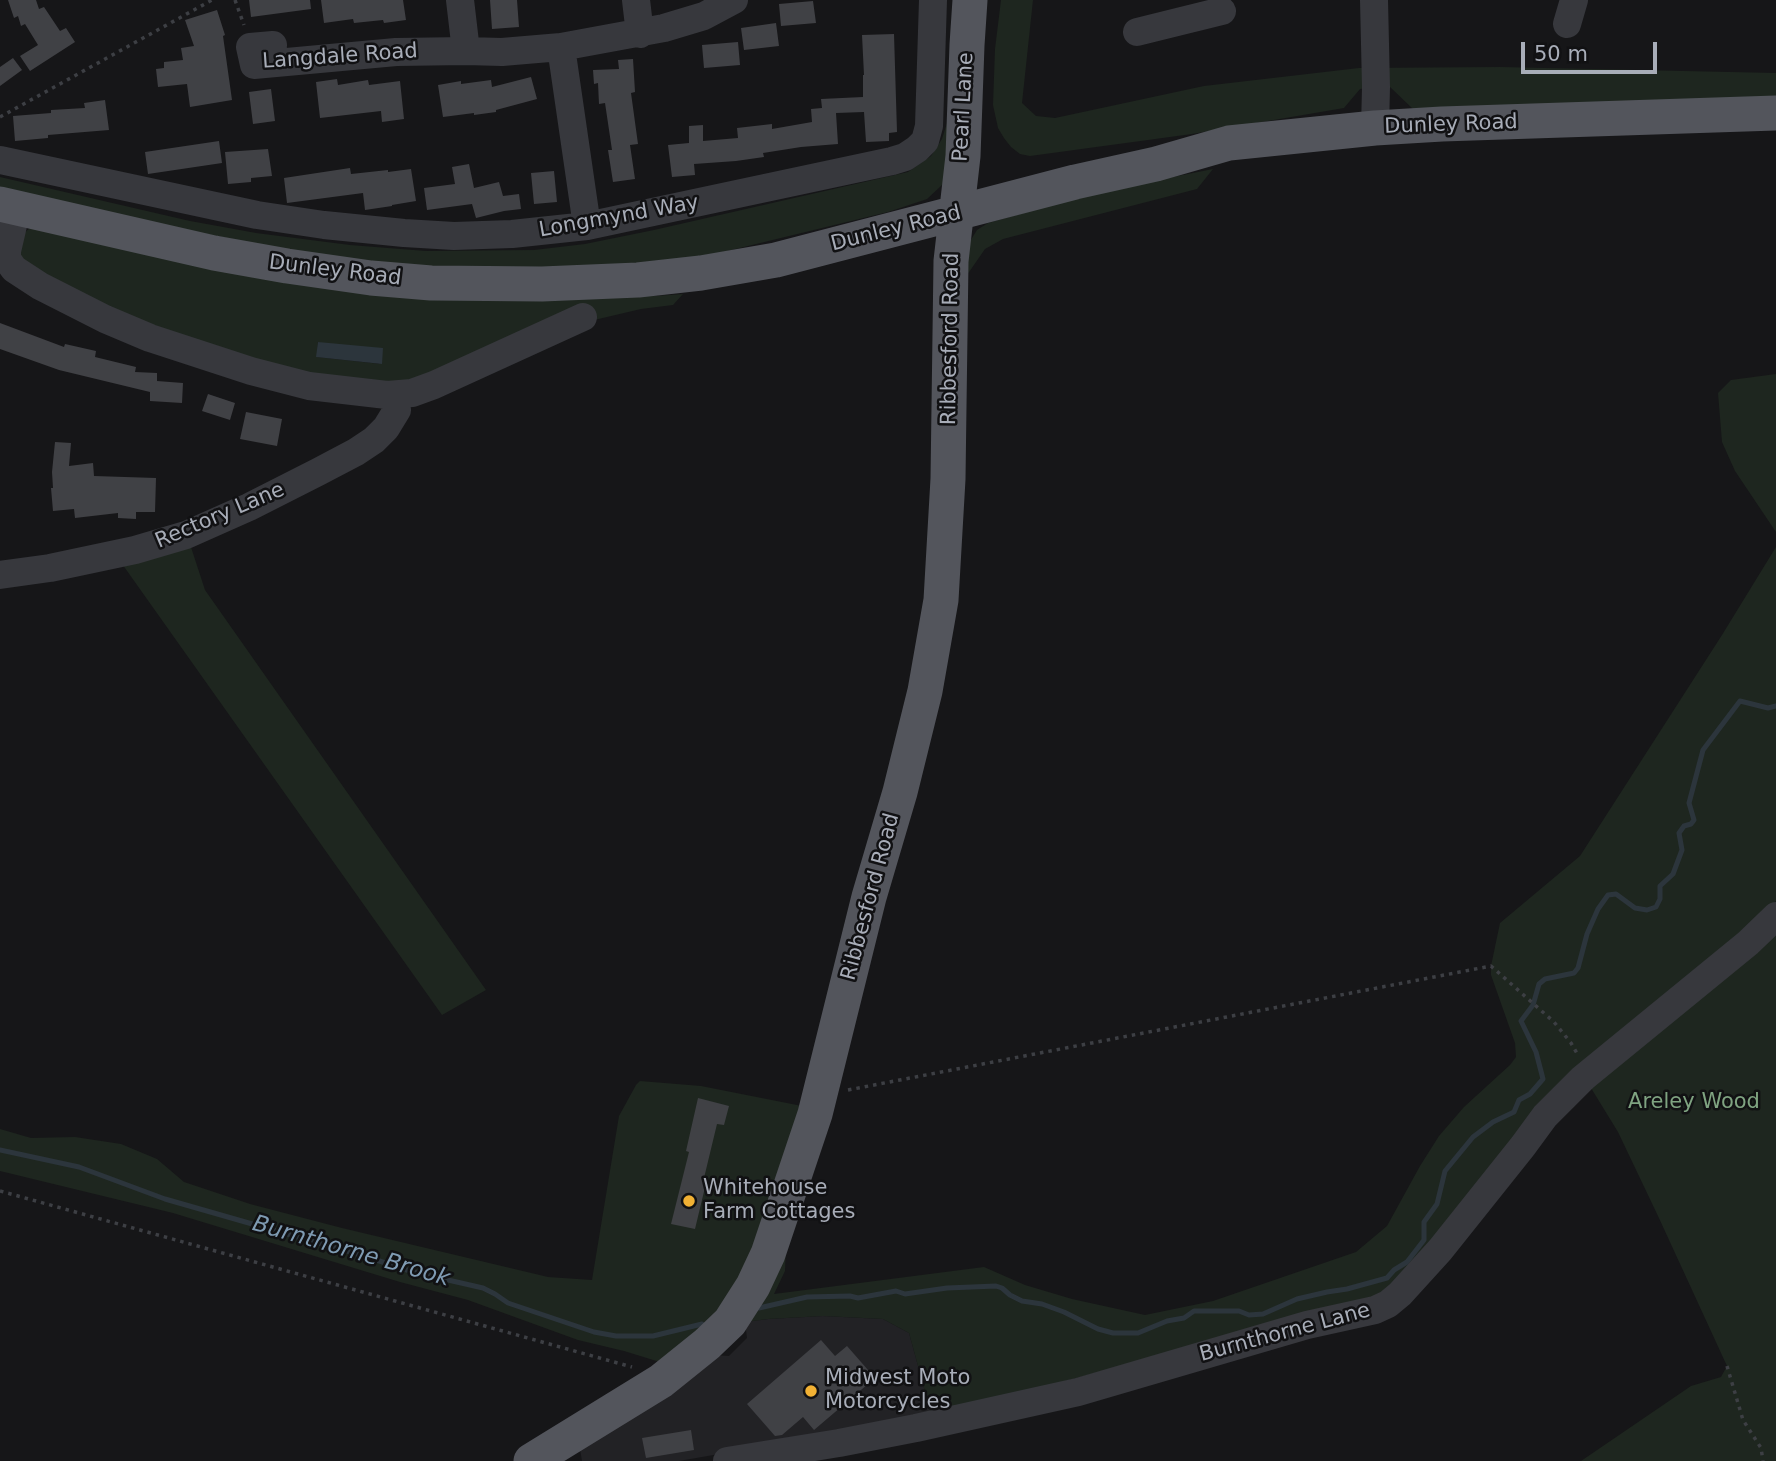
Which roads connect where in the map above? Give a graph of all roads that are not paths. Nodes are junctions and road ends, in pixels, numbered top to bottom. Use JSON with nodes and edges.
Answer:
{"nodes":[{"id":1,"x":460,"y":0,"type":"edge"},
{"id":2,"x":636,"y":0,"type":"edge"},
{"id":3,"x":734,"y":0,"type":"edge"},
{"id":4,"x":933,"y":0,"type":"edge"},
{"id":5,"x":970,"y":0,"type":"edge"},
{"id":6,"x":1374,"y":0,"type":"edge"},
{"id":7,"x":1203,"y":9,"type":"edge"},
{"id":8,"x":1137,"y":32,"type":"dead end"},
{"id":9,"x":640,"y":34,"type":"junction"},
{"id":10,"x":262,"y":46,"type":"road end"},
{"id":11,"x":561,"y":47,"type":"junction"},
{"id":12,"x":466,"y":51,"type":"junction"},
{"id":13,"x":1776,"y":113,"type":"edge"},
{"id":14,"x":1375,"y":128,"type":"junction"},
{"id":15,"x":0,"y":160,"type":"edge"},
{"id":16,"x":8,"y":206,"type":"edge"},
{"id":17,"x":957,"y":213,"type":"junction"},
{"id":18,"x":587,"y":226,"type":"junction"},
{"id":19,"x":7,"y":265,"type":"edge"},
{"id":20,"x":583,"y":317,"type":"dead end"},
{"id":21,"x":387,"y":396,"type":"junction"},
{"id":22,"x":0,"y":575,"type":"edge"},
{"id":23,"x":1776,"y":916,"type":"edge"},
{"id":24,"x":531,"y":1461,"type":"edge"},
{"id":25,"x":727,"y":1461,"type":"edge"}],
"edges":[{"from":1,"to":12,"type":"street"},
{"from":2,"to":9,"type":"street"},
{"from":3,"to":9,"type":"street","name":"Langdale Road"},
{"from":4,"to":18,"type":"street","name":"Longmynd Way"},
{"from":5,"to":17,"type":"main road","name":"Pearl Lane"},
{"from":6,"to":14,"type":"street"},
{"from":7,"to":8,"type":"street"},
{"from":9,"to":11,"type":"street","name":"Langdale Road"},
{"from":10,"to":12,"type":"street","name":"Langdale Road"},
{"from":11,"to":12,"type":"street","name":"Langdale Road"},
{"from":11,"to":18,"type":"street"},
{"from":13,"to":14,"type":"main road","name":"Dunley Road"},
{"from":14,"to":17,"type":"main road","name":"Dunley Road"},
{"from":15,"to":18,"type":"street","name":"Longmynd Way"},
{"from":16,"to":17,"type":"main road","name":"Dunley Road"},
{"from":16,"to":19,"type":"street","name":"Dunley Road"},
{"from":17,"to":24,"type":"main road","name":"Ribbesford Road"},
{"from":19,"to":21,"type":"street","name":"Dunley Road"},
{"from":20,"to":21,"type":"street","name":"Dunley Road"},
{"from":21,"to":22,"type":"street","name":"Rectory Lane"},
{"from":23,"to":25,"type":"street","name":"Burnthorne Lane"}]}
